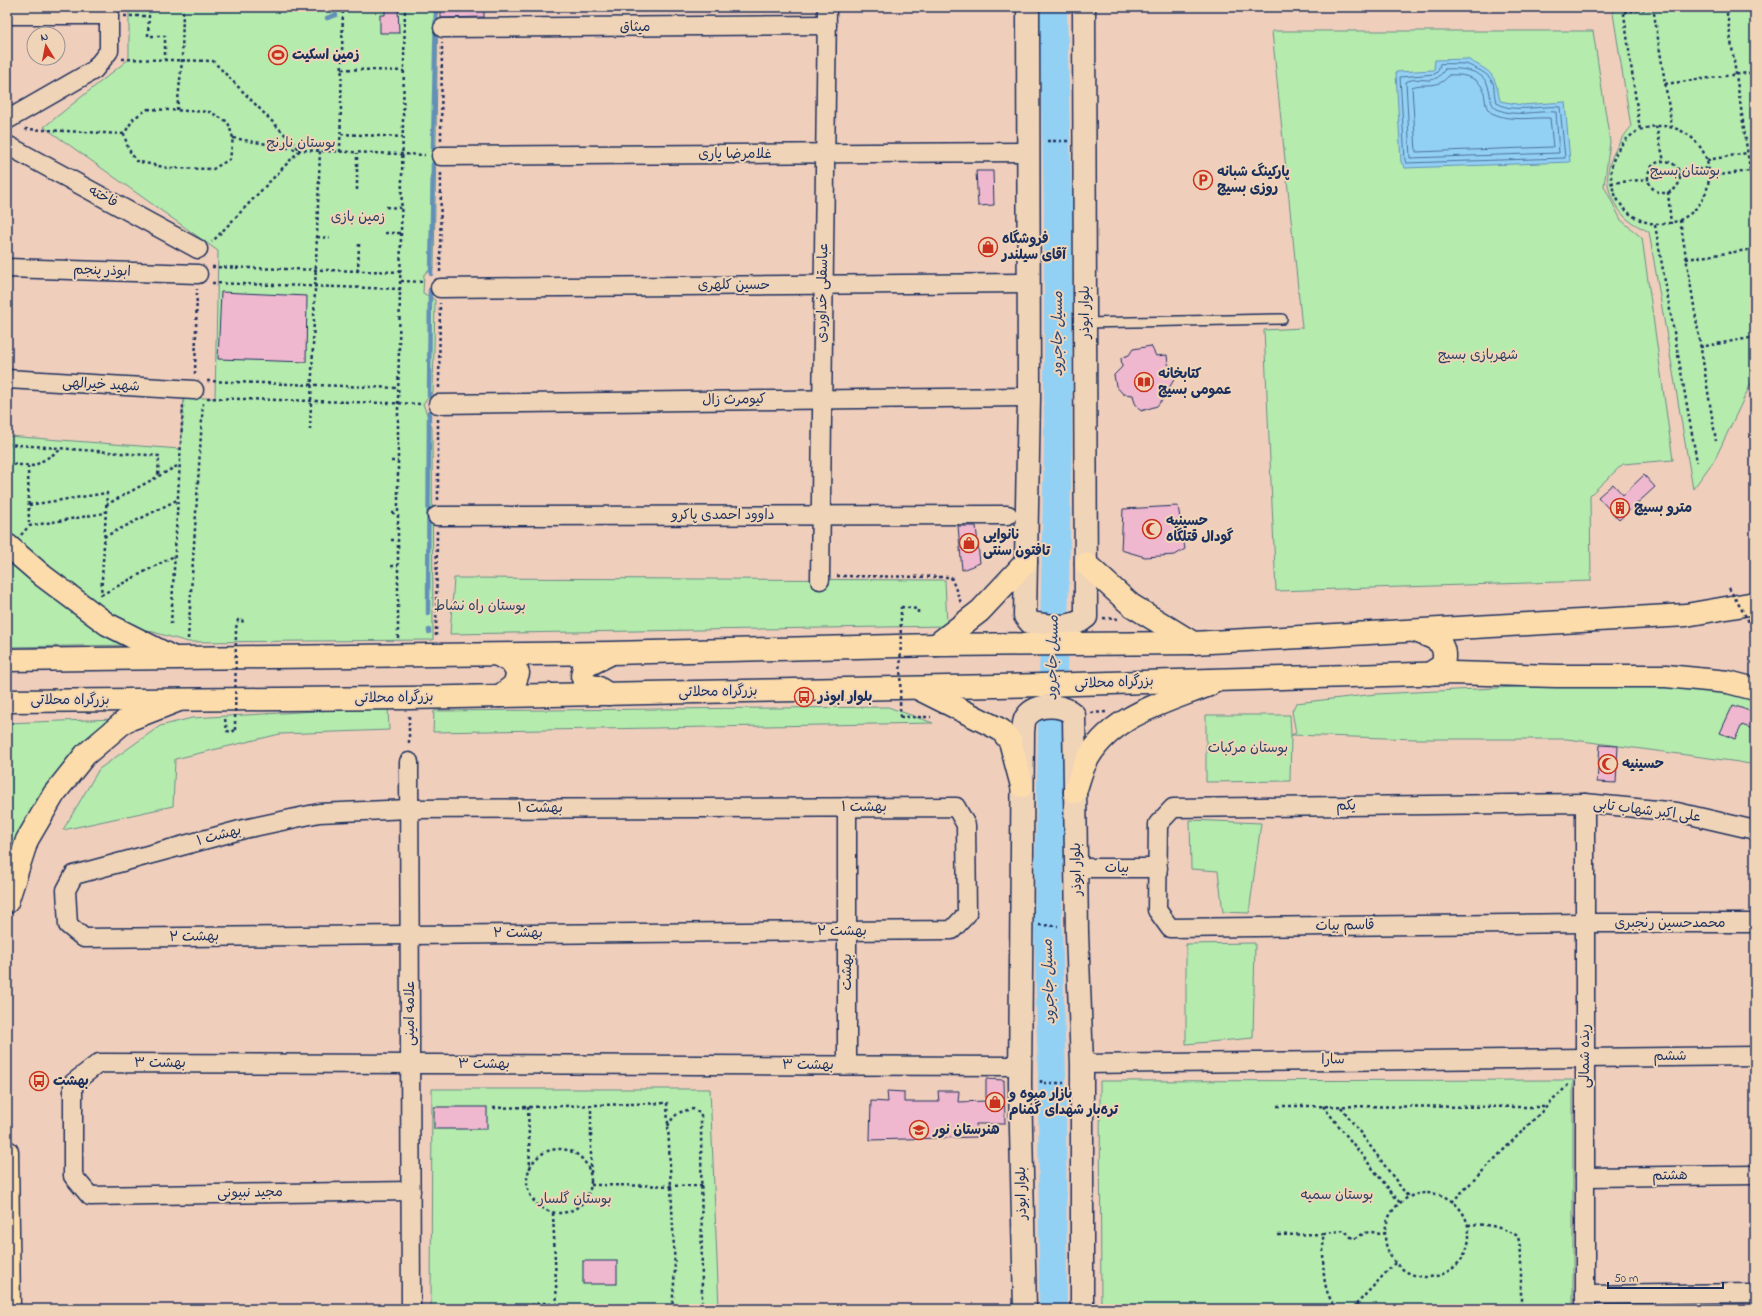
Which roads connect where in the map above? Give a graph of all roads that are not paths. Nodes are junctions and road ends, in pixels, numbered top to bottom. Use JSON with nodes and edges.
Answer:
{"nodes":[{"id":1,"x":827,"y":7,"type":"edge"},
{"id":2,"x":1028,"y":7,"type":"edge"},
{"id":3,"x":1084,"y":7,"type":"edge"},
{"id":4,"x":109,"y":11,"type":"edge"},
{"id":5,"x":7,"y":15,"type":"edge"},
{"id":6,"x":826,"y":25,"type":"junction"},
{"id":7,"x":443,"y":28,"type":"road end"},
{"id":8,"x":7,"y":120,"type":"edge"},
{"id":9,"x":7,"y":145,"type":"edge"},
{"id":10,"x":1037,"y":147,"type":"junction"},
{"id":11,"x":825,"y":153,"type":"junction"},
{"id":12,"x":441,"y":156,"type":"road end"},
{"id":13,"x":198,"y":249,"type":"road end"},
{"id":14,"x":7,"y":268,"type":"edge"},
{"id":15,"x":197,"y":278,"type":"road end"},
{"id":16,"x":1029,"y":283,"type":"junction"},
{"id":17,"x":440,"y":285,"type":"road end"},
{"id":18,"x":823,"y":285,"type":"junction"},
{"id":19,"x":1282,"y":318,"type":"dead end"},
{"id":20,"x":1085,"y":323,"type":"junction"},
{"id":21,"x":7,"y":379,"type":"edge"},
{"id":22,"x":194,"y":385,"type":"road end"},
{"id":23,"x":1029,"y":396,"type":"junction"},
{"id":24,"x":822,"y":399,"type":"junction"},
{"id":25,"x":438,"y":404,"type":"road end"},
{"id":26,"x":820,"y":515,"type":"junction"},
{"id":27,"x":1008,"y":515,"type":"dead end"},
{"id":28,"x":437,"y":516,"type":"road end"},
{"id":29,"x":13,"y":541,"type":"edge"},
{"id":30,"x":1026,"y":562,"type":"junction"},
{"id":31,"x":1086,"y":564,"type":"junction"},
{"id":32,"x":820,"y":578,"type":"road end"},
{"id":33,"x":1755,"y":604,"type":"edge"},
{"id":34,"x":1081,"y":626,"type":"junction"},
{"id":35,"x":1037,"y":628,"type":"junction"},
{"id":36,"x":1414,"y":631,"type":"junction"},
{"id":37,"x":1193,"y":643,"type":"junction"},
{"id":38,"x":936,"y":645,"type":"junction"},
{"id":39,"x":611,"y":653,"type":"junction"},
{"id":40,"x":498,"y":655,"type":"junction"},
{"id":41,"x":180,"y":658,"type":"junction"},
{"id":42,"x":7,"y":660,"type":"edge"},
{"id":43,"x":1429,"y":674,"type":"junction"},
{"id":44,"x":1224,"y":679,"type":"junction"},
{"id":45,"x":916,"y":687,"type":"junction"},
{"id":46,"x":1755,"y":689,"type":"edge"},
{"id":47,"x":608,"y":694,"type":"junction"},
{"id":48,"x":500,"y":696,"type":"junction"},
{"id":49,"x":180,"y":700,"type":"junction"},
{"id":50,"x":7,"y":701,"type":"edge"},
{"id":51,"x":409,"y":762,"type":"road end"},
{"id":52,"x":1022,"y":786,"type":"junction"},
{"id":53,"x":1075,"y":792,"type":"junction"},
{"id":54,"x":1585,"y":803,"type":"junction"},
{"id":55,"x":847,"y":807,"type":"junction"},
{"id":56,"x":409,"y":809,"type":"junction"},
{"id":57,"x":1755,"y":830,"type":"edge"},
{"id":58,"x":1077,"y":868,"type":"junction"},
{"id":59,"x":1158,"y":868,"type":"junction"},
{"id":60,"x":7,"y":902,"type":"edge"},
{"id":61,"x":1585,"y":923,"type":"junction"},
{"id":62,"x":1755,"y":923,"type":"edge"},
{"id":63,"x":952,"y":930,"type":"joint"},
{"id":64,"x":847,"y":931,"type":"junction"},
{"id":65,"x":410,"y":934,"type":"junction"},
{"id":66,"x":84,"y":938,"type":"joint"},
{"id":67,"x":1755,"y":1056,"type":"edge"},
{"id":68,"x":1585,"y":1057,"type":"junction"},
{"id":69,"x":410,"y":1064,"type":"junction"},
{"id":70,"x":1082,"y":1064,"type":"junction"},
{"id":71,"x":847,"y":1065,"type":"junction"},
{"id":72,"x":1020,"y":1066,"type":"junction"},
{"id":73,"x":7,"y":1152,"type":"edge"},
{"id":74,"x":1755,"y":1175,"type":"edge"},
{"id":75,"x":1585,"y":1177,"type":"junction"},
{"id":76,"x":411,"y":1191,"type":"junction"},
{"id":77,"x":90,"y":1196,"type":"joint"},
{"id":78,"x":1755,"y":1293,"type":"edge"},
{"id":79,"x":1585,"y":1302,"type":"edge"},
{"id":80,"x":9,"y":1309,"type":"edge"},
{"id":81,"x":411,"y":1309,"type":"edge"},
{"id":82,"x":1025,"y":1309,"type":"edge"},
{"id":83,"x":1082,"y":1309,"type":"edge"}],
"edges":[{"from":1,"to":6,"type":"street","name":"عباسقلی خداوردی"},
{"from":2,"to":10,"type":"main road"},
{"from":3,"to":20,"type":"main road","name":"بلوار ابوذر"},
{"from":4,"to":5,"type":"street"},
{"from":4,"to":8,"type":"street"},
{"from":6,"to":7,"type":"street","name":"میثاق"},
{"from":6,"to":11,"type":"street","name":"عباسقلی خداوردی"},
{"from":9,"to":13,"type":"street","name":"فاخته"},
{"from":10,"to":11,"type":"street","name":"غلامرضا یاری"},
{"from":10,"to":16,"type":"main road"},
{"from":11,"to":12,"type":"street","name":"غلامرضا یاری"},
{"from":11,"to":18,"type":"street","name":"عباسقلی خداوردی"},
{"from":14,"to":15,"type":"street","name":"ابوذر پنجم"},
{"from":16,"to":18,"type":"street","name":"حسین کلهری"},
{"from":16,"to":23,"type":"main road"},
{"from":17,"to":18,"type":"street","name":"حسین کلهری"},
{"from":18,"to":24,"type":"street","name":"عباسقلی خداوردی"},
{"from":19,"to":20,"type":"lane"},
{"from":20,"to":31,"type":"main road","name":"بلوار ابوذر"},
{"from":21,"to":22,"type":"street","name":"شهید خیرالهی"},
{"from":23,"to":24,"type":"street","name":"کیومرث زال"},
{"from":23,"to":30,"type":"main road"},
{"from":24,"to":25,"type":"street","name":"کیومرث زال"},
{"from":24,"to":26,"type":"street","name":"عباسقلی خداوردی"},
{"from":26,"to":27,"type":"street","name":"داوود احمدی پاکرو"},
{"from":26,"to":28,"type":"street","name":"داوود احمدی پاکرو"},
{"from":26,"to":32,"type":"street","name":"عباسقلی خداوردی"},
{"from":29,"to":41,"type":"main road"},
{"from":30,"to":35,"type":"main road"},
{"from":30,"to":38,"type":"main road"},
{"from":31,"to":34,"type":"main road","name":"بلوار ابوذر"},
{"from":31,"to":37,"type":"main road"},
{"from":33,"to":36,"type":"main road"},
{"from":34,"to":35,"type":"main road"},
{"from":34,"to":37,"type":"main road"},
{"from":35,"to":38,"type":"main road"},
{"from":36,"to":37,"type":"main road"},
{"from":36,"to":43,"type":"main road"},
{"from":38,"to":39,"type":"main road"},
{"from":39,"to":40,"type":"main road"},
{"from":39,"to":47,"type":"main road"},
{"from":40,"to":41,"type":"main road"},
{"from":40,"to":48,"type":"main road"},
{"from":41,"to":42,"type":"main road"},
{"from":43,"to":44,"type":"main road","name":"بزرگراه محلاتی"},
{"from":43,"to":46,"type":"main road","name":"بزرگراه محلاتی"},
{"from":44,"to":45,"type":"main road","name":"بزرگراه محلاتی"},
{"from":44,"to":53,"type":"main road"},
{"from":45,"to":47,"type":"main road","name":"بزرگراه محلاتی"},
{"from":45,"to":52,"type":"main road"},
{"from":47,"to":48,"type":"main road","name":"بزرگراه محلاتی"},
{"from":48,"to":49,"type":"main road","name":"بزرگراه محلاتی"},
{"from":49,"to":50,"type":"main road","name":"بزرگراه محلاتی"},
{"from":49,"to":60,"type":"main road"},
{"from":51,"to":56,"type":"street","name":"علامه امینی"},
{"from":52,"to":53,"type":"main road","name":"بلوار ابوذر"},
{"from":52,"to":72,"type":"main road","name":"بلوار ابوذر"},
{"from":53,"to":58,"type":"main road","name":"بلوار ابوذر"},
{"from":54,"to":57,"type":"street","name":"علی اکبر شهاب تابی"},
{"from":54,"to":59,"type":"street","name":"یکم"},
{"from":54,"to":61,"type":"street","name":"ربذه شمالی"},
{"from":55,"to":56,"type":"street","name":"بهشت ۱"},
{"from":55,"to":63,"type":"street","name":"بهشت ۱"},
{"from":55,"to":64,"type":"street","name":"بهشت"},
{"from":56,"to":65,"type":"street","name":"علامه امینی"},
{"from":56,"to":66,"type":"street","name":"بهشت ۱"},
{"from":58,"to":59,"type":"street","name":"بیات"},
{"from":58,"to":70,"type":"main road","name":"بلوار ابوذر"},
{"from":59,"to":61,"type":"street","name":"قاسم بیات"},
{"from":61,"to":62,"type":"street","name":"محمدحسین رنجبری"},
{"from":61,"to":68,"type":"street","name":"ربذه شمالی"},
{"from":63,"to":64,"type":"street","name":"بهشت ۲"},
{"from":64,"to":65,"type":"street","name":"بهشت ۲"},
{"from":64,"to":71,"type":"street","name":"بهشت"},
{"from":65,"to":66,"type":"street","name":"بهشت ۲"},
{"from":65,"to":69,"type":"street","name":"علامه امینی"},
{"from":67,"to":68,"type":"street","name":"ششم"},
{"from":68,"to":70,"type":"street","name":"سارا"},
{"from":68,"to":75,"type":"street","name":"ربذه شمالی"},
{"from":69,"to":71,"type":"street","name":"بهشت ۳"},
{"from":69,"to":76,"type":"street","name":"علامه امینی"},
{"from":69,"to":77,"type":"street","name":"بهشت ۳"},
{"from":70,"to":83,"type":"main road","name":"بلوار ابوذر"},
{"from":71,"to":72,"type":"street","name":"بهشت ۳"},
{"from":72,"to":82,"type":"main road","name":"بلوار ابوذر"},
{"from":73,"to":80,"type":"main road"},
{"from":74,"to":75,"type":"street","name":"هشتم"},
{"from":75,"to":79,"type":"street","name":"ربذه شمالی"},
{"from":76,"to":77,"type":"street","name":"مجید نبیونی"},
{"from":76,"to":81,"type":"street","name":"علامه امینی"},
{"from":78,"to":79,"type":"street"}]}
